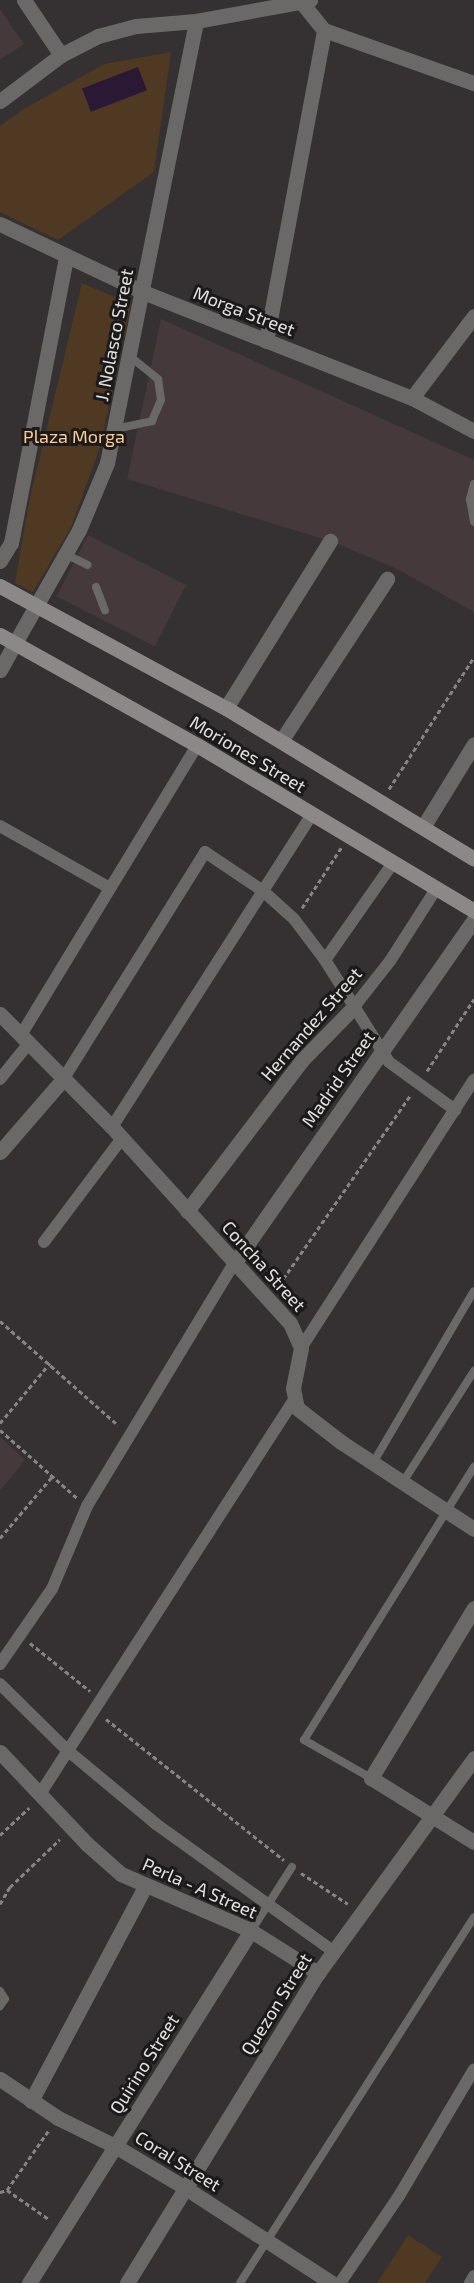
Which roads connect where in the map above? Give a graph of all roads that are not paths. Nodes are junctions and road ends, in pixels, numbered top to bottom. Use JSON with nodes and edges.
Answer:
{"nodes":[{"id":1,"x":24,"y":0,"type":"edge"},
{"id":2,"x":306,"y":2,"type":"edge"},
{"id":3,"x":196,"y":21,"type":"junction"},
{"id":4,"x":324,"y":30,"type":"junction"},
{"id":5,"x":62,"y":55,"type":"junction"},
{"id":6,"x":474,"y":82,"type":"edge"},
{"id":7,"x":0,"y":101,"type":"edge"},
{"id":8,"x":0,"y":224,"type":"edge"},
{"id":9,"x":66,"y":257,"type":"junction"},
{"id":10,"x":143,"y":292,"type":"junction"},
{"id":11,"x":474,"y":316,"type":"edge"},
{"id":12,"x":266,"y":341,"type":"junction"},
{"id":13,"x":130,"y":356,"type":"junction"},
{"id":14,"x":412,"y":398,"type":"junction"},
{"id":15,"x":115,"y":429,"type":"junction"},
{"id":16,"x":474,"y":431,"type":"edge"},
{"id":17,"x":474,"y":484,"type":"edge"},
{"id":18,"x":474,"y":522,"type":"edge"},
{"id":19,"x":330,"y":541,"type":"dead end"},
{"id":20,"x":65,"y":554,"type":"junction"},
{"id":21,"x":0,"y":561,"type":"edge"},
{"id":22,"x":88,"y":565,"type":"dead end"},
{"id":23,"x":387,"y":579,"type":"dead end"},
{"id":24,"x":0,"y":586,"type":"edge"},
{"id":25,"x":96,"y":586,"type":"dead end"},
{"id":26,"x":36,"y":606,"type":"junction"},
{"id":27,"x":105,"y":610,"type":"dead end"},
{"id":28,"x":0,"y":635,"type":"edge"},
{"id":29,"x":15,"y":643,"type":"junction"},
{"id":30,"x":0,"y":670,"type":"edge"},
{"id":31,"x":226,"y":708,"type":"junction"},
{"id":32,"x":281,"y":741,"type":"junction"},
{"id":33,"x":474,"y":744,"type":"edge"},
{"id":34,"x":196,"y":746,"type":"junction"},
{"id":35,"x":312,"y":814,"type":"junction"},
{"id":36,"x":0,"y":826,"type":"edge"},
{"id":37,"x":423,"y":828,"type":"junction"},
{"id":38,"x":474,"y":859,"type":"edge"},
{"id":39,"x":393,"y":863,"type":"junction"},
{"id":40,"x":108,"y":887,"type":"junction"},
{"id":41,"x":436,"y":889,"type":"junction"},
{"id":42,"x":263,"y":891,"type":"junction"},
{"id":43,"x":474,"y":911,"type":"edge"},
{"id":44,"x":474,"y":919,"type":"edge"},
{"id":45,"x":325,"y":960,"type":"junction"},
{"id":46,"x":353,"y":1008,"type":"junction"},
{"id":47,"x":0,"y":1014,"type":"edge"},
{"id":48,"x":25,"y":1039,"type":"junction"},
{"id":49,"x":382,"y":1049,"type":"junction"},
{"id":50,"x":64,"y":1078,"type":"junction"},
{"id":51,"x":0,"y":1079,"type":"edge"},
{"id":52,"x":474,"y":1080,"type":"edge"},
{"id":53,"x":455,"y":1110,"type":"junction"},
{"id":54,"x":116,"y":1133,"type":"junction"},
{"id":55,"x":0,"y":1152,"type":"edge"},
{"id":56,"x":188,"y":1211,"type":"junction"},
{"id":57,"x":44,"y":1242,"type":"dead end"},
{"id":58,"x":236,"y":1262,"type":"junction"},
{"id":59,"x":474,"y":1291,"type":"edge"},
{"id":60,"x":301,"y":1348,"type":"junction"},
{"id":61,"x":474,"y":1371,"type":"edge"},
{"id":62,"x":294,"y":1400,"type":"junction"},
{"id":63,"x":373,"y":1463,"type":"junction"},
{"id":64,"x":474,"y":1467,"type":"edge"},
{"id":65,"x":403,"y":1482,"type":"junction"},
{"id":66,"x":446,"y":1511,"type":"junction"},
{"id":67,"x":474,"y":1529,"type":"edge"},
{"id":68,"x":474,"y":1608,"type":"edge"},
{"id":69,"x":0,"y":1664,"type":"edge"},
{"id":70,"x":0,"y":1684,"type":"edge"},
{"id":71,"x":67,"y":1750,"type":"junction"},
{"id":72,"x":0,"y":1752,"type":"edge"},
{"id":73,"x":474,"y":1758,"type":"edge"},
{"id":74,"x":371,"y":1778,"type":"junction"},
{"id":75,"x":40,"y":1794,"type":"junction"},
{"id":76,"x":433,"y":1818,"type":"junction"},
{"id":77,"x":474,"y":1842,"type":"edge"},
{"id":78,"x":292,"y":1867,"type":"road end"},
{"id":79,"x":145,"y":1887,"type":"junction"},
{"id":80,"x":267,"y":1905,"type":"junction"},
{"id":81,"x":474,"y":1917,"type":"edge"},
{"id":82,"x":251,"y":1931,"type":"junction"},
{"id":83,"x":333,"y":1951,"type":"junction"},
{"id":84,"x":318,"y":1973,"type":"junction"},
{"id":85,"x":0,"y":1991,"type":"edge"},
{"id":86,"x":0,"y":2006,"type":"edge"},
{"id":87,"x":474,"y":2069,"type":"edge"},
{"id":88,"x":0,"y":2079,"type":"edge"},
{"id":89,"x":31,"y":2101,"type":"junction"},
{"id":90,"x":115,"y":2146,"type":"junction"},
{"id":91,"x":184,"y":2187,"type":"junction"},
{"id":92,"x":266,"y":2240,"type":"junction"},
{"id":93,"x":474,"y":2276,"type":"edge"},
{"id":94,"x":29,"y":2283,"type":"edge"},
{"id":95,"x":127,"y":2283,"type":"edge"},
{"id":96,"x":240,"y":2283,"type":"edge"},
{"id":97,"x":332,"y":2283,"type":"edge"},
{"id":98,"x":340,"y":2283,"type":"edge"},
{"id":99,"x":470,"y":2283,"type":"edge"}],
"edges":[{"from":1,"to":5,"type":"street"},
{"from":2,"to":3,"type":"street"},
{"from":2,"to":4,"type":"street"},
{"from":3,"to":5,"type":"street"},
{"from":3,"to":10,"type":"street","name":"J. Nolasco Street"},
{"from":4,"to":6,"type":"street"},
{"from":4,"to":12,"type":"street"},
{"from":5,"to":7,"type":"street"},
{"from":8,"to":9,"type":"street","name":"Morga Street"},
{"from":9,"to":10,"type":"street","name":"Morga Street"},
{"from":9,"to":21,"type":"street"},
{"from":10,"to":12,"type":"street","name":"Morga Street"},
{"from":10,"to":13,"type":"street","name":"J. Nolasco Street"},
{"from":11,"to":14,"type":"street"},
{"from":12,"to":14,"type":"street","name":"Morga Street"},
{"from":13,"to":15,"type":"street","name":"J. Nolasco Street"},
{"from":13,"to":15,"type":"lane"},
{"from":14,"to":16,"type":"street","name":"Morga Street"},
{"from":15,"to":20,"type":"street","name":"J. Nolasco Street"},
{"from":17,"to":18,"type":"lane"},
{"from":19,"to":31,"type":"street"},
{"from":20,"to":22,"type":"lane"},
{"from":20,"to":26,"type":"street","name":"J. Nolasco Street"},
{"from":23,"to":32,"type":"street"},
{"from":24,"to":26,"type":"main road","name":"Moriones Street"},
{"from":25,"to":27,"type":"lane"},
{"from":26,"to":29,"type":"street","name":"J. Nolasco Street"},
{"from":26,"to":31,"type":"main road","name":"Moriones Street"},
{"from":28,"to":29,"type":"main road","name":"Moriones Street"},
{"from":29,"to":30,"type":"street","name":"J. Nolasco Street"},
{"from":29,"to":34,"type":"main road","name":"Moriones Street"},
{"from":31,"to":32,"type":"main road","name":"Moriones Street"},
{"from":32,"to":37,"type":"main road","name":"Moriones Street"},
{"from":33,"to":37,"type":"street"},
{"from":34,"to":35,"type":"main road","name":"Moriones Street"},
{"from":34,"to":40,"type":"street"},
{"from":35,"to":39,"type":"main road","name":"Moriones Street"},
{"from":35,"to":42,"type":"street"},
{"from":36,"to":40,"type":"street"},
{"from":37,"to":38,"type":"main road","name":"Moriones Street"},
{"from":39,"to":41,"type":"main road","name":"Moriones Street"},
{"from":39,"to":45,"type":"street"},
{"from":40,"to":48,"type":"street"},
{"from":41,"to":43,"type":"main road","name":"Moriones Street"},
{"from":41,"to":46,"type":"street","name":"Hernandez Street"},
{"from":42,"to":45,"type":"street"},
{"from":42,"to":50,"type":"street"},
{"from":42,"to":54,"type":"street"},
{"from":44,"to":49,"type":"street","name":"Madrid Street"},
{"from":45,"to":46,"type":"street"},
{"from":46,"to":49,"type":"street"},
{"from":46,"to":56,"type":"street","name":"Hernandez Street"},
{"from":47,"to":48,"type":"street","name":"Concha Street"},
{"from":48,"to":50,"type":"street","name":"Concha Street"},
{"from":48,"to":51,"type":"street"},
{"from":49,"to":53,"type":"street"},
{"from":49,"to":58,"type":"street","name":"Madrid Street"},
{"from":50,"to":54,"type":"street","name":"Concha Street"},
{"from":50,"to":55,"type":"street"},
{"from":52,"to":53,"type":"street"},
{"from":53,"to":60,"type":"street"},
{"from":54,"to":56,"type":"street","name":"Concha Street"},
{"from":54,"to":57,"type":"street"},
{"from":56,"to":58,"type":"street","name":"Concha Street"},
{"from":58,"to":60,"type":"street","name":"Concha Street"},
{"from":58,"to":69,"type":"street"},
{"from":59,"to":63,"type":"lane"},
{"from":60,"to":62,"type":"street"},
{"from":61,"to":65,"type":"lane"},
{"from":62,"to":63,"type":"street"},
{"from":62,"to":71,"type":"street"},
{"from":63,"to":65,"type":"street"},
{"from":64,"to":66,"type":"lane"},
{"from":65,"to":66,"type":"street"},
{"from":66,"to":67,"type":"street"},
{"from":66,"to":74,"type":"lane"},
{"from":68,"to":74,"type":"street"},
{"from":70,"to":71,"type":"street"},
{"from":71,"to":75,"type":"street"},
{"from":71,"to":80,"type":"street"},
{"from":72,"to":75,"type":"street","name":"Perla - A Street"},
{"from":73,"to":76,"type":"street","name":"Quezon Street"},
{"from":74,"to":76,"type":"street"},
{"from":75,"to":79,"type":"street","name":"Perla - A Street"},
{"from":76,"to":77,"type":"street"},
{"from":76,"to":83,"type":"street","name":"Quezon Street"},
{"from":78,"to":80,"type":"lane","name":"Quirino Street"},
{"from":79,"to":82,"type":"street","name":"Perla - A Street"},
{"from":79,"to":89,"type":"street"},
{"from":80,"to":82,"type":"lane","name":"Quirino Street"},
{"from":80,"to":83,"type":"street"},
{"from":81,"to":92,"type":"lane"},
{"from":82,"to":84,"type":"street","name":"Perla - A Street"},
{"from":82,"to":90,"type":"street","name":"Quirino Street"},
{"from":83,"to":84,"type":"street","name":"Quezon Street"},
{"from":84,"to":91,"type":"street","name":"Quezon Street"},
{"from":85,"to":86,"type":"lane"},
{"from":87,"to":98,"type":"street"},
{"from":88,"to":89,"type":"street","name":"Coral Street"},
{"from":89,"to":90,"type":"street","name":"Coral Street"},
{"from":90,"to":91,"type":"street","name":"Coral Street"},
{"from":90,"to":94,"type":"street","name":"Quirino Street"},
{"from":91,"to":92,"type":"street","name":"Coral Street"},
{"from":91,"to":95,"type":"street","name":"Quezon Street"},
{"from":92,"to":96,"type":"lane"},
{"from":92,"to":97,"type":"street","name":"Coral Street"},
{"from":93,"to":99,"type":"street"}]}
